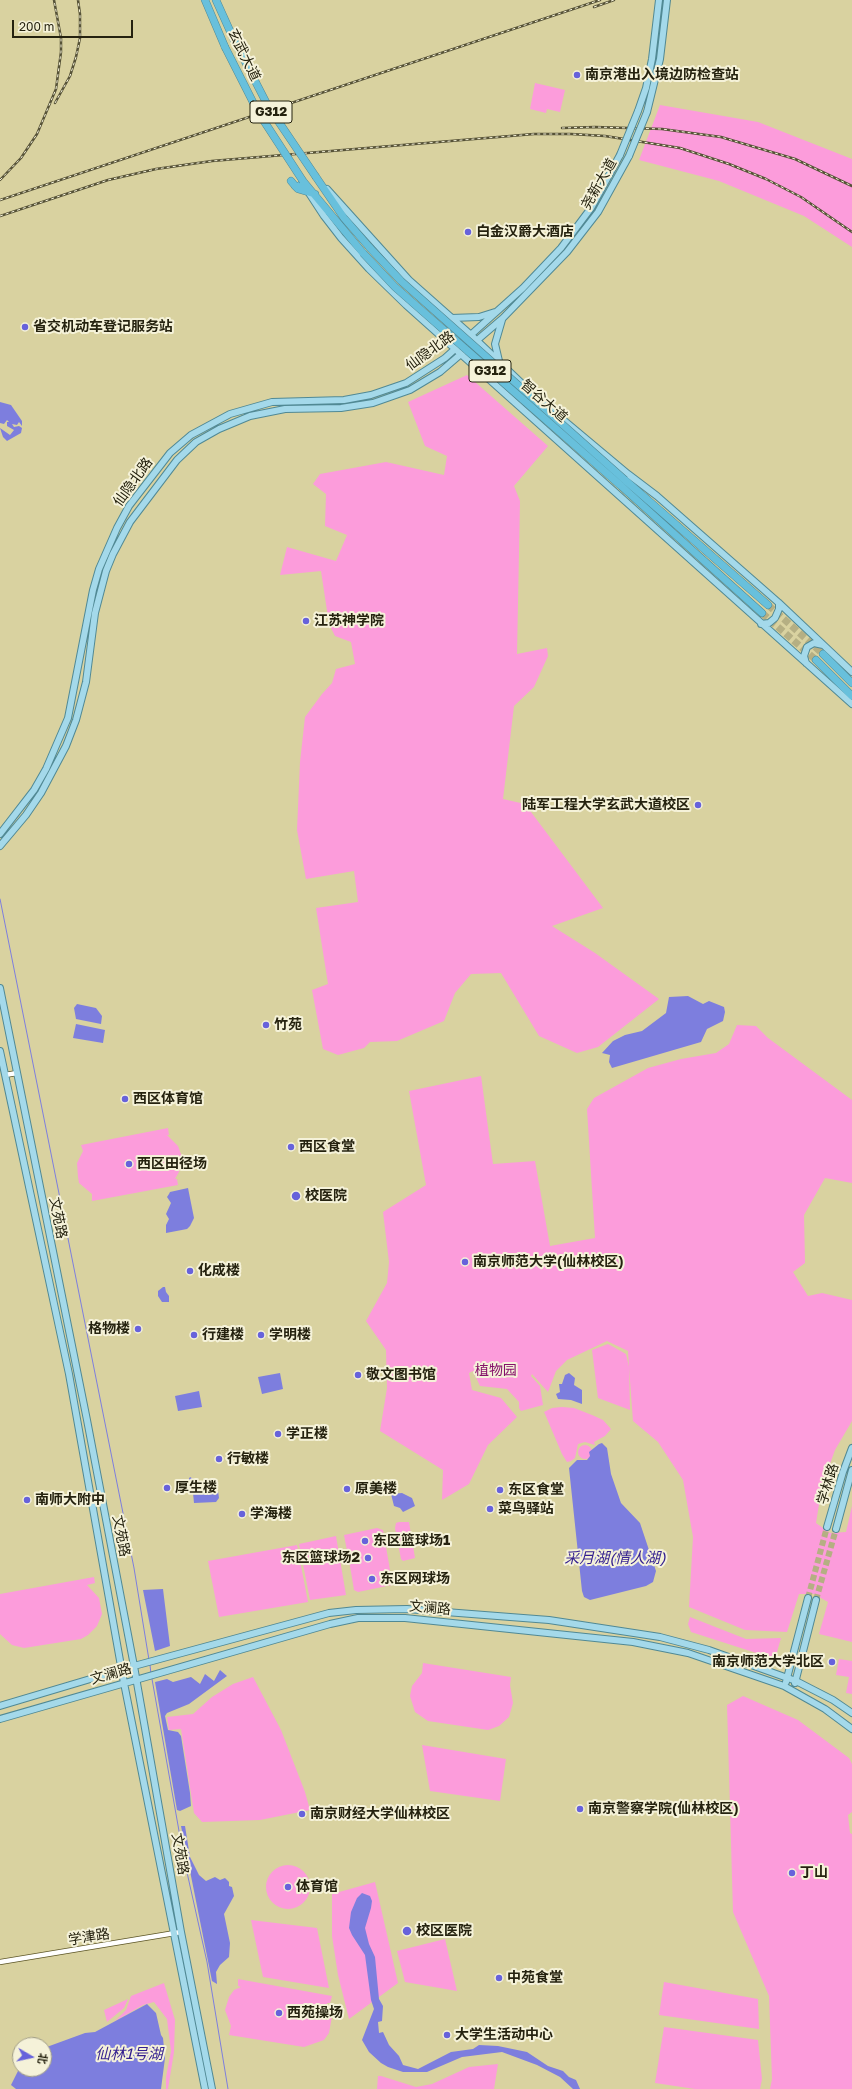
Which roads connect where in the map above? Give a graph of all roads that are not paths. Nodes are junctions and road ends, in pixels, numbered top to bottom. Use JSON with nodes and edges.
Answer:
{"nodes":[{"id":1,"x":204,"y":0,"type":"edge"},
{"id":2,"x":216,"y":0,"type":"edge"},
{"id":3,"x":668,"y":0,"type":"edge"},
{"id":4,"x":659,"y":2,"type":"edge"},
{"id":5,"x":316,"y":177,"type":"junction"},
{"id":6,"x":304,"y":181,"type":"junction"},
{"id":7,"x":312,"y":193,"type":"junction"},
{"id":8,"x":498,"y":310,"type":"junction"},
{"id":9,"x":451,"y":318,"type":"junction"},
{"id":10,"x":503,"y":318,"type":"junction"},
{"id":11,"x":471,"y":335,"type":"junction"},
{"id":12,"x":477,"y":341,"type":"junction"},
{"id":13,"x":455,"y":349,"type":"junction"},
{"id":14,"x":462,"y":355,"type":"junction"},
{"id":15,"x":500,"y":362,"type":"junction"},
{"id":16,"x":623,"y":483,"type":"junction"},
{"id":17,"x":779,"y":603,"type":"junction"},
{"id":18,"x":768,"y":605,"type":"tunnel mouth"},
{"id":19,"x":762,"y":613,"type":"tunnel mouth"},
{"id":20,"x":760,"y":624,"type":"junction"},
{"id":21,"x":824,"y":646,"type":"junction"},
{"id":22,"x":823,"y":654,"type":"tunnel mouth"},
{"id":23,"x":816,"y":660,"type":"tunnel mouth"},
{"id":24,"x":810,"y":666,"type":"junction"},
{"id":25,"x":852,"y":672,"type":"edge"},
{"id":26,"x":852,"y":683,"type":"edge"},
{"id":27,"x":852,"y":696,"type":"edge"},
{"id":28,"x":852,"y":704,"type":"edge"},
{"id":29,"x":0,"y":834,"type":"edge"},
{"id":30,"x":0,"y":846,"type":"edge"},
{"id":31,"x":0,"y":988,"type":"edge"},
{"id":32,"x":0,"y":1051,"type":"edge"},
{"id":33,"x":17,"y":1073,"type":"junction"},
{"id":34,"x":5,"y":1075,"type":"junction"},
{"id":35,"x":852,"y":1448,"type":"edge"},
{"id":36,"x":852,"y":1470,"type":"edge"},
{"id":37,"x":827,"y":1527,"type":"tunnel mouth"},
{"id":38,"x":836,"y":1529,"type":"tunnel mouth"},
{"id":39,"x":808,"y":1598,"type":"tunnel mouth"},
{"id":40,"x":816,"y":1600,"type":"tunnel mouth"},
{"id":41,"x":134,"y":1666,"type":"junction"},
{"id":42,"x":122,"y":1670,"type":"junction"},
{"id":43,"x":787,"y":1678,"type":"junction"},
{"id":44,"x":136,"y":1680,"type":"junction"},
{"id":45,"x":796,"y":1681,"type":"junction"},
{"id":46,"x":124,"y":1683,"type":"junction"},
{"id":47,"x":784,"y":1686,"type":"junction"},
{"id":48,"x":792,"y":1690,"type":"junction"},
{"id":49,"x":0,"y":1706,"type":"edge"},
{"id":50,"x":852,"y":1714,"type":"edge"},
{"id":51,"x":0,"y":1719,"type":"edge"},
{"id":52,"x":852,"y":1729,"type":"edge"},
{"id":53,"x":181,"y":1932,"type":"junction"},
{"id":54,"x":174,"y":1933,"type":"junction"},
{"id":55,"x":0,"y":1962,"type":"edge"},
{"id":56,"x":205,"y":2089,"type":"edge"},
{"id":57,"x":212,"y":2089,"type":"edge"}],
"edges":[{"from":1,"to":6,"type":"highway","name":"玄武大道","number":"G312","bridge":true},
{"from":2,"to":5,"type":"highway","name":"玄武大道","number":"G312","bridge":true},
{"from":3,"to":10,"type":"main road","name":"尧新大道","bridge":true},
{"from":4,"to":8,"type":"main road","name":"尧新大道","bridge":true},
{"from":5,"to":9,"type":"main road"},
{"from":5,"to":16,"type":"highway","name":"智谷大道","number":"G312","bridge":true},
{"from":6,"to":7,"type":"highway","name":"智谷大道","number":"G312"},
{"from":6,"to":7,"type":"highway"},
{"from":7,"to":13,"type":"main road"},
{"from":7,"to":16,"type":"highway","name":"智谷大道","number":"G312","bridge":true},
{"from":8,"to":9,"type":"main road"},
{"from":8,"to":11,"type":"main road","name":"尧新大道"},
{"from":9,"to":11,"type":"main road"},
{"from":10,"to":12,"type":"main road","name":"尧新大道"},
{"from":10,"to":15,"type":"main road"},
{"from":11,"to":12,"type":"main road"},
{"from":11,"to":13,"type":"main road","name":"仙隐北路"},
{"from":12,"to":14,"type":"main road","name":"仙隐北路"},
{"from":12,"to":15,"type":"main road"},
{"from":13,"to":14,"type":"main road"},
{"from":13,"to":29,"type":"main road","name":"仙隐北路"},
{"from":14,"to":20,"type":"main road"},
{"from":14,"to":30,"type":"main road","name":"仙隐北路"},
{"from":15,"to":17,"type":"main road"},
{"from":16,"to":18,"type":"highway","name":"智谷大道","number":"G312"},
{"from":16,"to":19,"type":"highway","name":"智谷大道","number":"G312"},
{"from":17,"to":20,"type":"main road"},
{"from":17,"to":21,"type":"main road"},
{"from":20,"to":24,"type":"main road"},
{"from":21,"to":24,"type":"main road"},
{"from":21,"to":25,"type":"main road"},
{"from":22,"to":26,"type":"highway"},
{"from":23,"to":27,"type":"highway"},
{"from":24,"to":28,"type":"main road"},
{"from":31,"to":33,"type":"main road","name":"文苑路"},
{"from":32,"to":34,"type":"main road","name":"文苑路"},
{"from":33,"to":34,"type":"street"},
{"from":33,"to":41,"type":"main road","name":"文苑路"},
{"from":34,"to":42,"type":"main road","name":"文苑路"},
{"from":35,"to":37,"type":"main road","name":"学林路"},
{"from":36,"to":38,"type":"main road","name":"学林路"},
{"from":39,"to":43,"type":"main road"},
{"from":40,"to":45,"type":"main road"},
{"from":41,"to":42,"type":"main road","name":"文澜路"},
{"from":41,"to":43,"type":"main road","name":"文澜路"},
{"from":41,"to":44,"type":"main road","name":"文苑路"},
{"from":42,"to":46,"type":"main road","name":"文苑路"},
{"from":42,"to":49,"type":"main road","name":"文澜路"},
{"from":43,"to":45,"type":"main road","name":"文澜路"},
{"from":43,"to":47,"type":"main road"},
{"from":44,"to":46,"type":"main road","name":"文澜路"},
{"from":44,"to":47,"type":"main road","name":"文澜路"},
{"from":44,"to":53,"type":"main road","name":"文苑路"},
{"from":45,"to":48,"type":"main road"},
{"from":45,"to":50,"type":"main road","name":"文澜路"},
{"from":46,"to":51,"type":"main road","name":"文澜路"},
{"from":46,"to":54,"type":"main road","name":"文苑路"},
{"from":47,"to":48,"type":"main road","name":"文澜路"},
{"from":48,"to":52,"type":"main road","name":"文澜路"},
{"from":53,"to":54,"type":"street","name":"学津路"},
{"from":53,"to":57,"type":"main road","name":"文苑路"},
{"from":54,"to":55,"type":"street","name":"学津路"},
{"from":54,"to":56,"type":"main road","name":"文苑路"}]}
